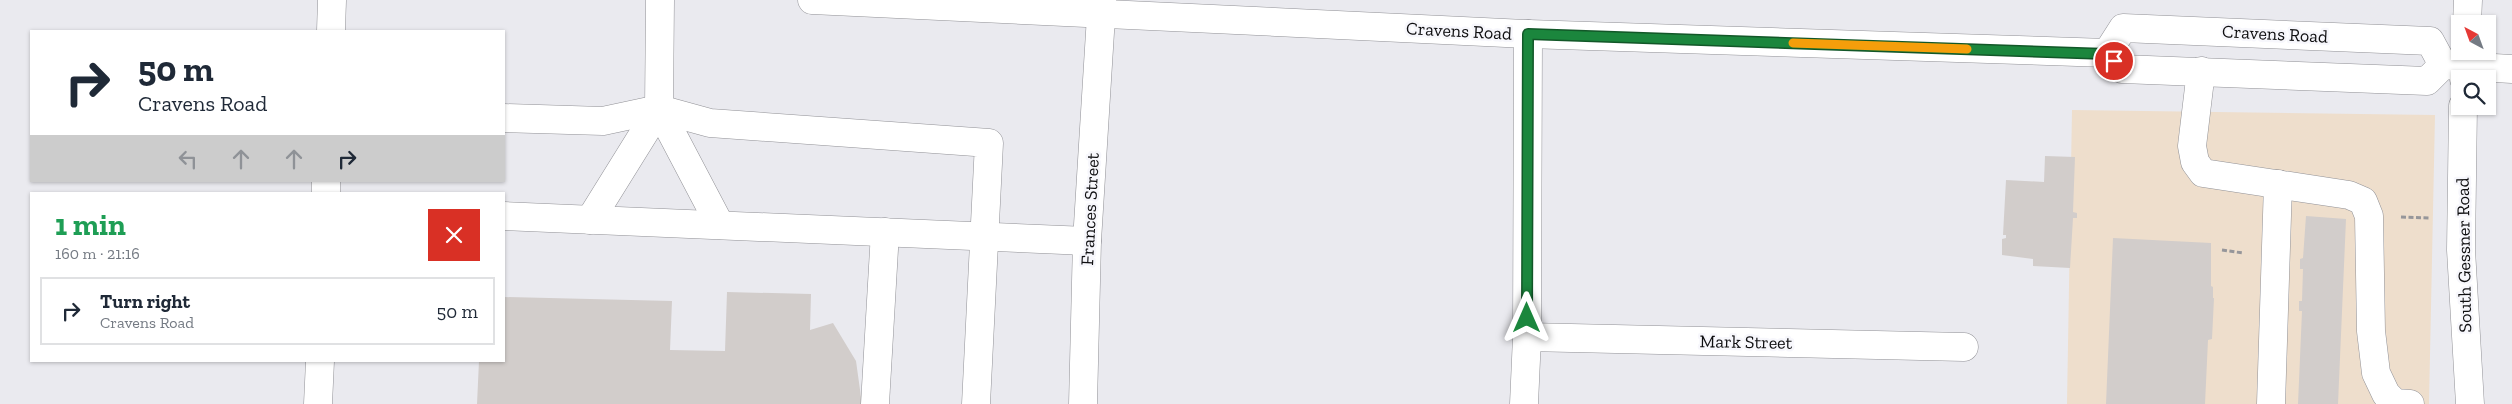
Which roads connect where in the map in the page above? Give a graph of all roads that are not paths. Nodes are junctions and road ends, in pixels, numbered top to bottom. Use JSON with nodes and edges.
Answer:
{"nodes":[{"id":1,"x":332,"y":0,"type":"edge"},
{"id":2,"x":660,"y":0,"type":"edge"},
{"id":3,"x":812,"y":0,"type":"edge"},
{"id":4,"x":2468,"y":0,"type":"edge"},
{"id":5,"x":1101,"y":7,"type":"edge"},
{"id":6,"x":2467,"y":15,"type":"edge"},
{"id":7,"x":331,"y":30,"type":"edge"},
{"id":8,"x":1528,"y":34,"type":"junction"},
{"id":9,"x":2107,"y":54,"type":"junction"},
{"id":10,"x":2459,"y":65,"type":"edge"},
{"id":11,"x":2512,"y":69,"type":"edge"},
{"id":12,"x":2201,"y":71,"type":"junction"},
{"id":13,"x":659,"y":109,"type":"junction"},
{"id":14,"x":2463,"y":115,"type":"edge"},
{"id":15,"x":505,"y":118,"type":"edge"},
{"id":16,"x":2278,"y":184,"type":"junction"},
{"id":17,"x":505,"y":216,"type":"edge"},
{"id":18,"x":590,"y":220,"type":"junction"},
{"id":19,"x":720,"y":225,"type":"junction"},
{"id":20,"x":885,"y":232,"type":"junction"},
{"id":21,"x":984,"y":236,"type":"junction"},
{"id":22,"x":1087,"y":241,"type":"junction"},
{"id":23,"x":1527,"y":337,"type":"junction"},
{"id":24,"x":1964,"y":347,"type":"dead end"},
{"id":25,"x":320,"y":362,"type":"edge"},
{"id":26,"x":318,"y":404,"type":"edge"},
{"id":27,"x":875,"y":404,"type":"edge"},
{"id":28,"x":976,"y":404,"type":"edge"},
{"id":29,"x":1083,"y":404,"type":"edge"},
{"id":30,"x":1524,"y":404,"type":"edge"},
{"id":31,"x":2270,"y":404,"type":"edge"},
{"id":32,"x":2399,"y":404,"type":"edge"},
{"id":33,"x":2470,"y":404,"type":"edge"}],
"edges":[{"from":1,"to":7,"type":"street"},
{"from":2,"to":13,"type":"street"},
{"from":3,"to":5,"type":"street","name":"Cravens Road"},
{"from":4,"to":6,"type":"street"},
{"from":5,"to":8,"type":"street","name":"Cravens Road"},
{"from":5,"to":22,"type":"street","name":"Frances Street"},
{"from":8,"to":9,"type":"street","name":"Cravens Road"},
{"from":8,"to":23,"type":"street"},
{"from":9,"to":10,"type":"street","name":"Cravens Road"},
{"from":9,"to":12,"type":"street"},
{"from":10,"to":11,"type":"street"},
{"from":10,"to":12,"type":"street"},
{"from":12,"to":16,"type":"street"},
{"from":13,"to":15,"type":"street"},
{"from":13,"to":18,"type":"street"},
{"from":13,"to":19,"type":"street"},
{"from":13,"to":21,"type":"street"},
{"from":14,"to":33,"type":"street","name":"South Gessner Road"},
{"from":16,"to":31,"type":"street"},
{"from":16,"to":32,"type":"street"},
{"from":17,"to":18,"type":"street"},
{"from":18,"to":19,"type":"street"},
{"from":19,"to":20,"type":"street"},
{"from":20,"to":21,"type":"street"},
{"from":20,"to":27,"type":"street"},
{"from":21,"to":22,"type":"street"},
{"from":21,"to":28,"type":"street"},
{"from":22,"to":29,"type":"street","name":"Frances Street"},
{"from":23,"to":24,"type":"street","name":"Mark Street"},
{"from":23,"to":30,"type":"street"},
{"from":25,"to":26,"type":"street"}]}
